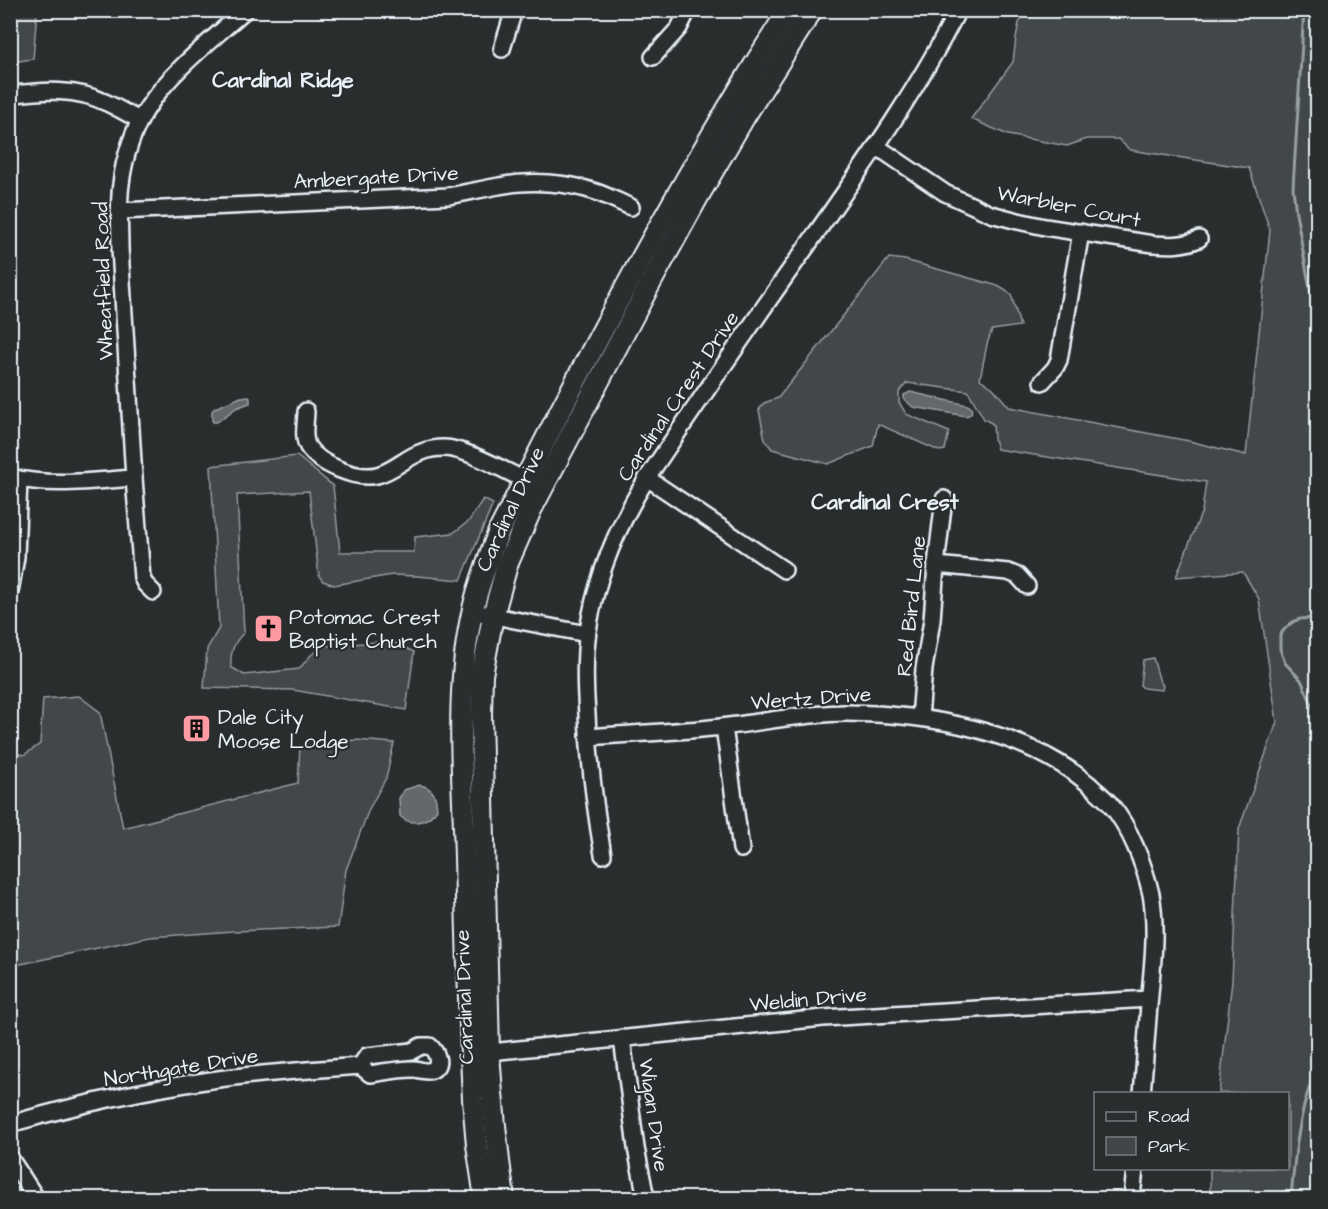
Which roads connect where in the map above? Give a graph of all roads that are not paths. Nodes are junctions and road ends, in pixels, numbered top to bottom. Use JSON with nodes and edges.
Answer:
{"nodes":[{"id":1,"x":245,"y":10,"type":"edge"},
{"id":2,"x":514,"y":10,"type":"edge"},
{"id":3,"x":688,"y":10,"type":"edge"},
{"id":4,"x":789,"y":10,"type":"edge"},
{"id":5,"x":812,"y":10,"type":"edge"},
{"id":6,"x":958,"y":10,"type":"edge"},
{"id":7,"x":502,"y":49,"type":"dead end"},
{"id":8,"x":653,"y":57,"type":"dead end"},
{"id":9,"x":10,"y":95,"type":"edge"},
{"id":10,"x":140,"y":120,"type":"junction"},
{"id":11,"x":876,"y":146,"type":"junction"},
{"id":12,"x":631,"y":207,"type":"dead end"},
{"id":13,"x":119,"y":211,"type":"junction"},
{"id":14,"x":1081,"y":232,"type":"junction"},
{"id":15,"x":1199,"y":239,"type":"dead end"},
{"id":16,"x":1042,"y":382,"type":"dead end"},
{"id":17,"x":306,"y":411,"type":"dead end"},
{"id":18,"x":15,"y":478,"type":"edge"},
{"id":19,"x":134,"y":478,"type":"junction"},
{"id":20,"x":647,"y":478,"type":"junction"},
{"id":21,"x":525,"y":480,"type":"junction"},
{"id":22,"x":944,"y":499,"type":"dead end"},
{"id":23,"x":936,"y":565,"type":"junction"},
{"id":24,"x":784,"y":570,"type":"dead end"},
{"id":25,"x":1028,"y":586,"type":"dead end"},
{"id":26,"x":10,"y":592,"type":"edge"},
{"id":27,"x":153,"y":592,"type":"dead end"},
{"id":28,"x":472,"y":612,"type":"junction"},
{"id":29,"x":493,"y":616,"type":"junction"},
{"id":30,"x":587,"y":634,"type":"junction"},
{"id":31,"x":920,"y":718,"type":"junction"},
{"id":32,"x":724,"y":727,"type":"junction"},
{"id":33,"x":588,"y":737,"type":"junction"},
{"id":34,"x":741,"y":849,"type":"dead end"},
{"id":35,"x":603,"y":855,"type":"dead end"},
{"id":36,"x":1149,"y":999,"type":"junction"},
{"id":37,"x":622,"y":1038,"type":"junction"},
{"id":38,"x":480,"y":1053,"type":"junction"},
{"id":39,"x":360,"y":1066,"type":"dead end"},
{"id":40,"x":1142,"y":1092,"type":"edge"},
{"id":41,"x":10,"y":1125,"type":"edge"},
{"id":42,"x":10,"y":1158,"type":"edge"},
{"id":43,"x":1135,"y":1170,"type":"edge"},
{"id":44,"x":36,"y":1198,"type":"edge"},
{"id":45,"x":485,"y":1198,"type":"edge"},
{"id":46,"x":504,"y":1198,"type":"edge"},
{"id":47,"x":646,"y":1198,"type":"edge"},
{"id":48,"x":1131,"y":1198,"type":"edge"}],
"edges":[{"from":1,"to":10,"type":"street","name":"Wheatfield Road"},
{"from":2,"to":7,"type":"street"},
{"from":3,"to":8,"type":"street"},
{"from":4,"to":21,"type":"main road","name":"Cardinal Drive"},
{"from":5,"to":29,"type":"main road","name":"Cardinal Drive"},
{"from":6,"to":11,"type":"street","name":"Cardinal Crest Drive"},
{"from":9,"to":10,"type":"street"},
{"from":10,"to":13,"type":"street","name":"Wheatfield Road"},
{"from":11,"to":14,"type":"street","name":"Warbler Court"},
{"from":11,"to":20,"type":"street","name":"Cardinal Crest Drive"},
{"from":12,"to":13,"type":"street","name":"Ambergate Drive"},
{"from":13,"to":19,"type":"street","name":"Wheatfield Road"},
{"from":14,"to":15,"type":"street","name":"Warbler Court"},
{"from":14,"to":16,"type":"street"},
{"from":17,"to":21,"type":"street"},
{"from":18,"to":19,"type":"street"},
{"from":18,"to":26,"type":"street"},
{"from":19,"to":27,"type":"street","name":"Wheatfield Road"},
{"from":20,"to":24,"type":"street"},
{"from":20,"to":30,"type":"street","name":"Cardinal Crest Drive"},
{"from":21,"to":28,"type":"main road","name":"Cardinal Drive"},
{"from":22,"to":23,"type":"street","name":"Red Bird Lane"},
{"from":23,"to":25,"type":"street"},
{"from":23,"to":31,"type":"street","name":"Red Bird Lane"},
{"from":28,"to":29,"type":"street"},
{"from":28,"to":38,"type":"main road","name":"Cardinal Drive"},
{"from":29,"to":30,"type":"street"},
{"from":29,"to":38,"type":"main road","name":"Cardinal Drive"},
{"from":30,"to":33,"type":"street","name":"Cardinal Crest Drive"},
{"from":31,"to":32,"type":"street","name":"Wertz Drive"},
{"from":31,"to":36,"type":"street","name":"Wertz Drive"},
{"from":32,"to":33,"type":"street","name":"Wertz Drive"},
{"from":32,"to":34,"type":"street"},
{"from":33,"to":35,"type":"street","name":"Cardinal Crest Drive"},
{"from":36,"to":37,"type":"street","name":"Weldin Drive"},
{"from":36,"to":40,"type":"street","name":"Wertz Drive"},
{"from":37,"to":38,"type":"street","name":"Weldin Drive"},
{"from":37,"to":47,"type":"street","name":"Wigan Drive"},
{"from":38,"to":45,"type":"main road","name":"Cardinal Drive"},
{"from":38,"to":46,"type":"main road","name":"Cardinal Drive"},
{"from":39,"to":41,"type":"street","name":"Northgate Drive"},
{"from":42,"to":44,"type":"street"},
{"from":43,"to":48,"type":"street"}]}
